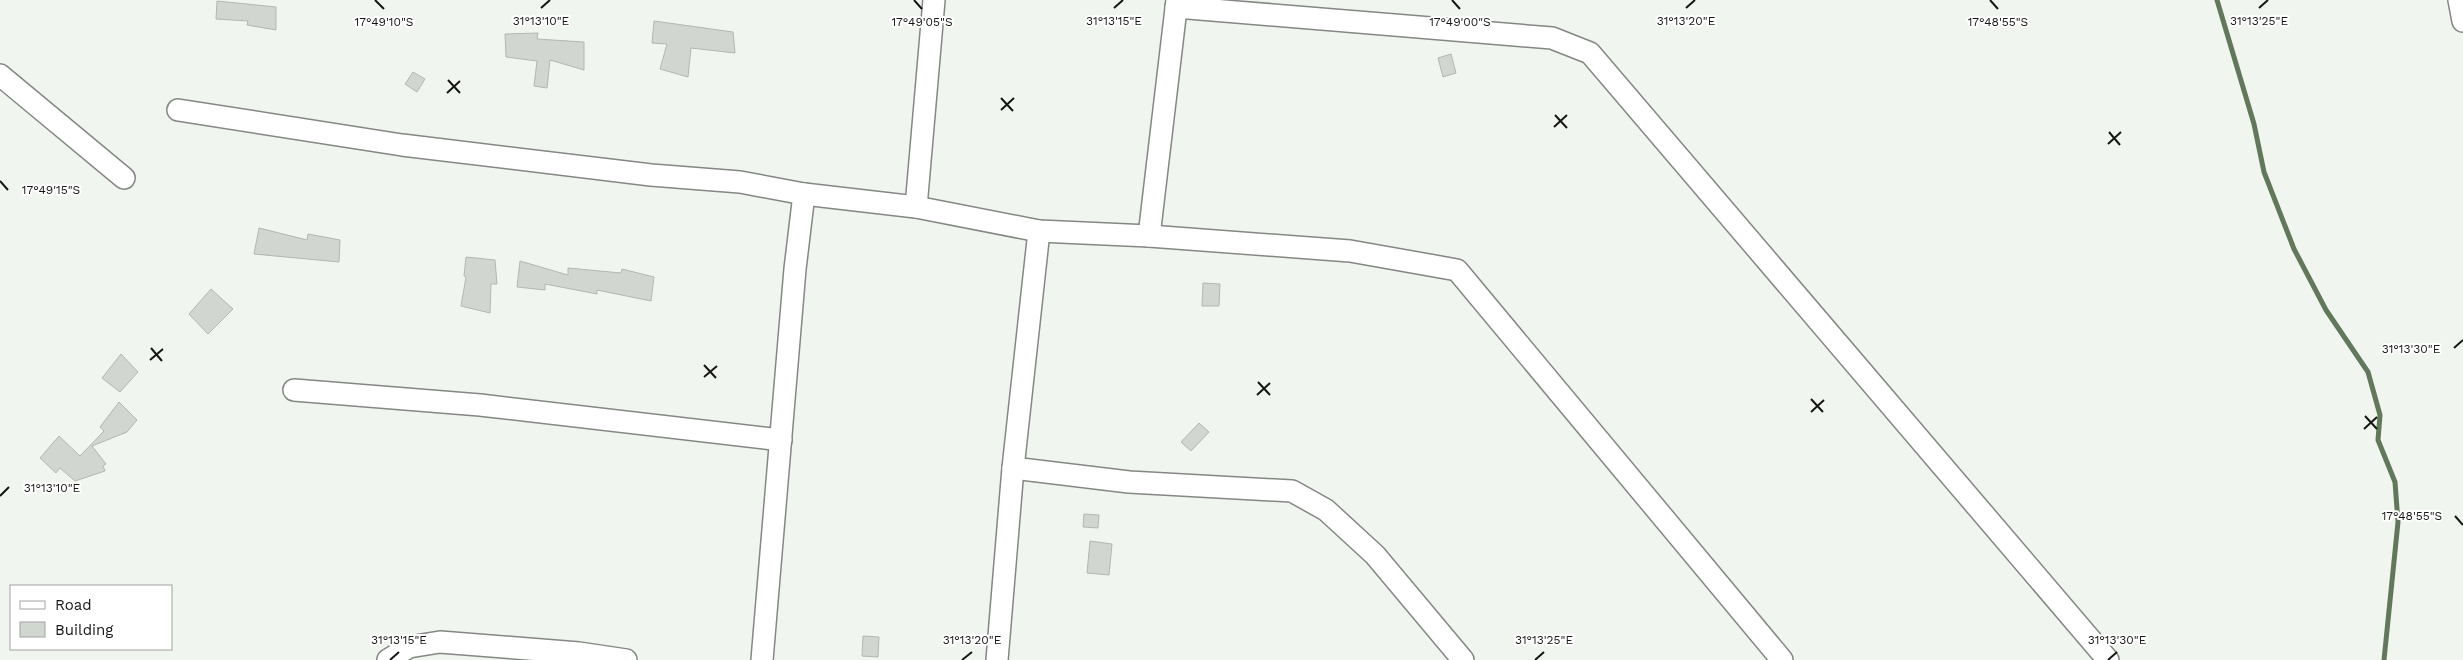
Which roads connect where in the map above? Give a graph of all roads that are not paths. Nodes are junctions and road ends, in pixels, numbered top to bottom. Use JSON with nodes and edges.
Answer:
{"nodes":[{"id":1,"x":934,"y":0,"type":"edge"},
{"id":2,"x":2459,"y":0,"type":"edge"},
{"id":3,"x":1176,"y":3,"type":"edge"},
{"id":4,"x":2463,"y":21,"type":"edge"},
{"id":5,"x":0,"y":75,"type":"edge"},
{"id":6,"x":178,"y":110,"type":"dead end"},
{"id":7,"x":124,"y":178,"type":"dead end"},
{"id":8,"x":804,"y":194,"type":"junction"},
{"id":9,"x":916,"y":207,"type":"junction"},
{"id":10,"x":1038,"y":230,"type":"junction"},
{"id":11,"x":1149,"y":236,"type":"junction"},
{"id":12,"x":294,"y":390,"type":"dead end"},
{"id":13,"x":781,"y":440,"type":"junction"},
{"id":14,"x":1013,"y":468,"type":"junction"},
{"id":15,"x":579,"y":656,"type":"edge"},
{"id":16,"x":388,"y":660,"type":"edge"},
{"id":17,"x":626,"y":660,"type":"edge"},
{"id":18,"x":762,"y":660,"type":"edge"},
{"id":19,"x":997,"y":660,"type":"edge"},
{"id":20,"x":1463,"y":660,"type":"edge"},
{"id":21,"x":1782,"y":660,"type":"edge"},
{"id":22,"x":2108,"y":660,"type":"edge"}],
"edges":[{"from":1,"to":9,"type":"street"},
{"from":2,"to":4,"type":"street"},
{"from":3,"to":11,"type":"street"},
{"from":3,"to":22,"type":"street"},
{"from":5,"to":7,"type":"street"},
{"from":6,"to":8,"type":"street"},
{"from":8,"to":9,"type":"street"},
{"from":8,"to":13,"type":"street"},
{"from":9,"to":10,"type":"street"},
{"from":10,"to":11,"type":"street"},
{"from":10,"to":14,"type":"street"},
{"from":11,"to":21,"type":"street"},
{"from":12,"to":13,"type":"street"},
{"from":13,"to":18,"type":"street"},
{"from":14,"to":19,"type":"street"},
{"from":14,"to":20,"type":"street"},
{"from":15,"to":16,"type":"street"},
{"from":15,"to":17,"type":"street"}]}
